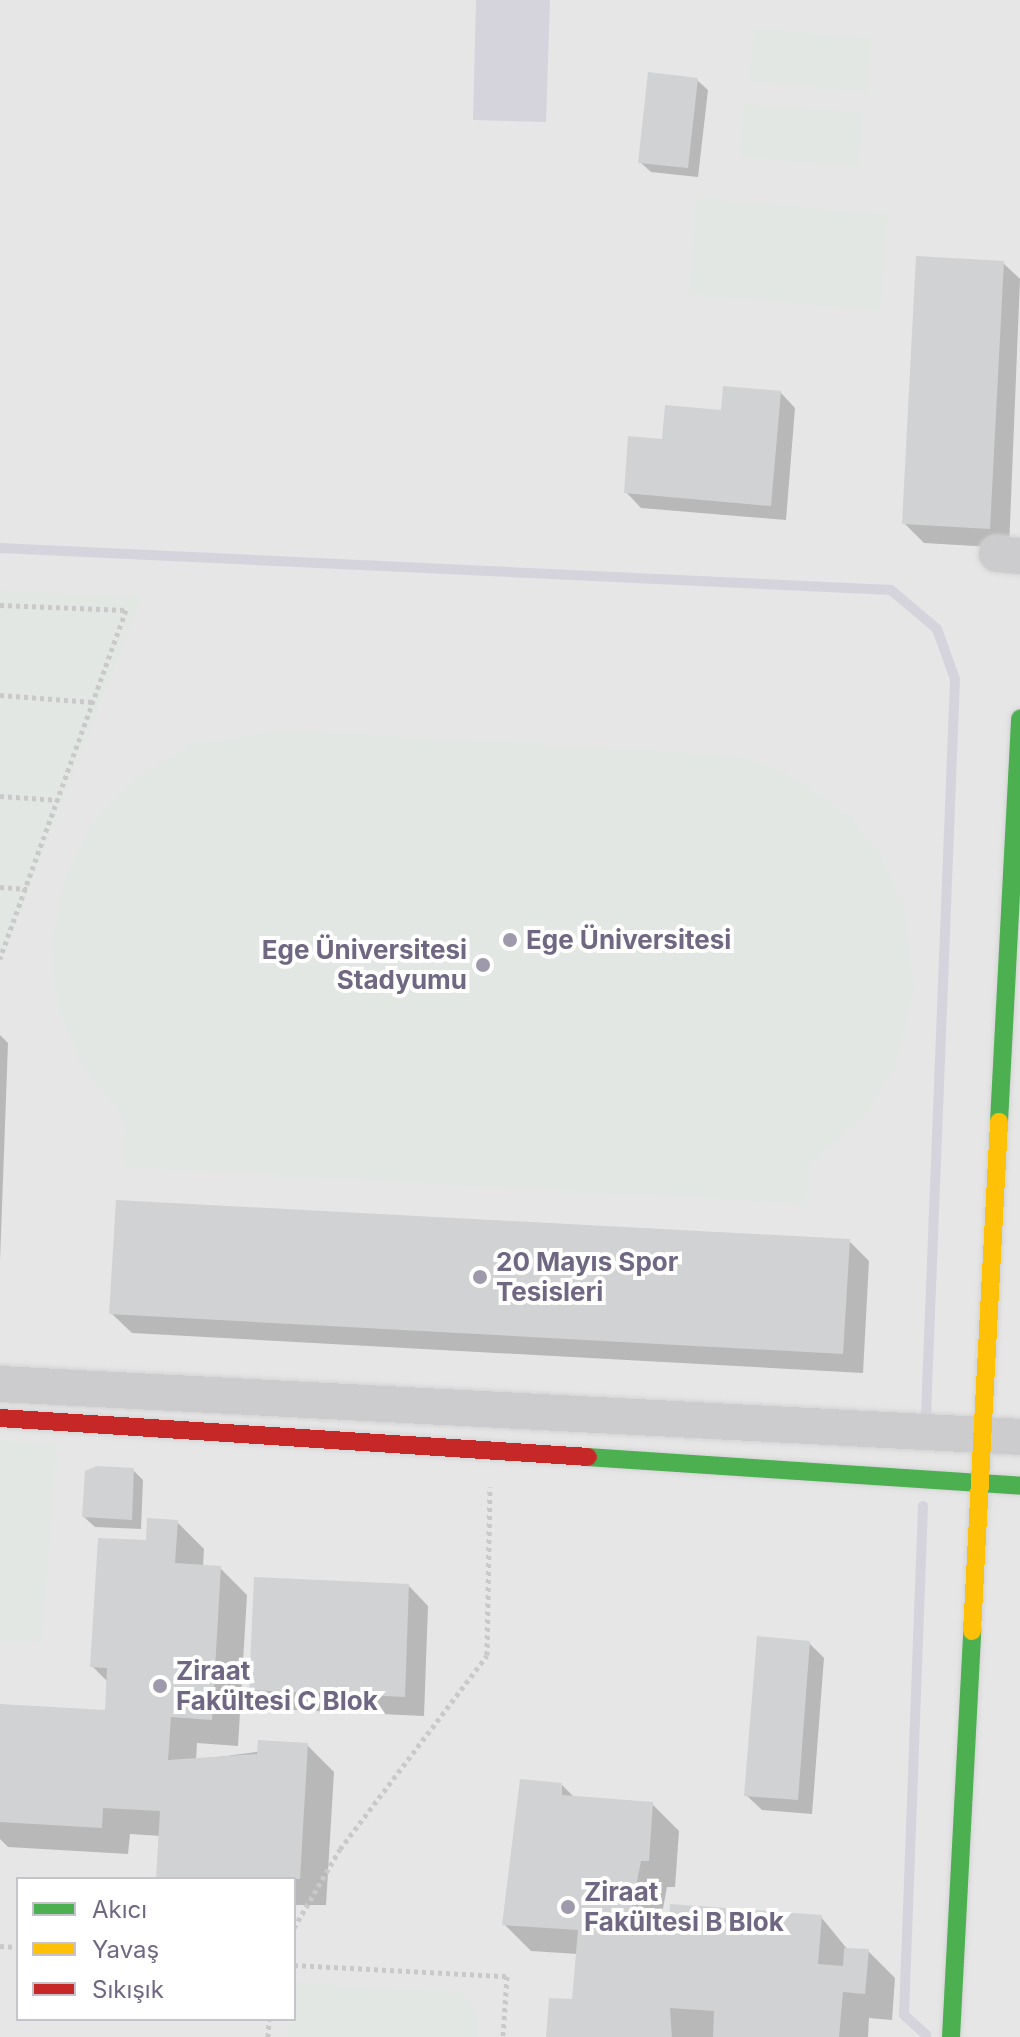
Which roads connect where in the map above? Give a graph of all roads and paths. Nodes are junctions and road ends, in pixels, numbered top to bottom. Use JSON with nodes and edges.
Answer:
{"nodes":[{"id":1,"x":0,"y":605,"type":"edge"},
{"id":2,"x":0,"y":695,"type":"edge"},
{"id":3,"x":93,"y":702,"type":"junction"},
{"id":4,"x":1020,"y":719,"type":"edge"},
{"id":5,"x":0,"y":796,"type":"edge"},
{"id":6,"x":59,"y":800,"type":"junction"},
{"id":7,"x":0,"y":887,"type":"edge"},
{"id":8,"x":27,"y":889,"type":"junction"},
{"id":9,"x":0,"y":959,"type":"edge"},
{"id":10,"x":5,"y":1401,"type":"edge"},
{"id":11,"x":978,"y":1434,"type":"junction"},
{"id":12,"x":1020,"y":1437,"type":"edge"},
{"id":13,"x":491,"y":1451,"type":"junction"},
{"id":14,"x":976,"y":1484,"type":"junction"},
{"id":15,"x":1020,"y":1486,"type":"edge"},
{"id":16,"x":296,"y":1925,"type":"edge"},
{"id":17,"x":296,"y":1965,"type":"edge"},
{"id":18,"x":503,"y":2037,"type":"edge"},
{"id":19,"x":951,"y":2037,"type":"edge"}],
"edges":[{"from":1,"to":3,"type":"path"},
{"from":2,"to":3,"type":"path"},
{"from":3,"to":6,"type":"path"},
{"from":4,"to":11,"type":"street"},
{"from":5,"to":6,"type":"path"},
{"from":6,"to":8,"type":"path"},
{"from":7,"to":8,"type":"path"},
{"from":8,"to":9,"type":"path"},
{"from":10,"to":11,"type":"street"},
{"from":10,"to":13,"type":"street"},
{"from":11,"to":12,"type":"street"},
{"from":11,"to":14,"type":"street"},
{"from":13,"to":14,"type":"street"},
{"from":13,"to":16,"type":"path"},
{"from":14,"to":15,"type":"street"},
{"from":14,"to":19,"type":"street"},
{"from":17,"to":18,"type":"path"}]}
